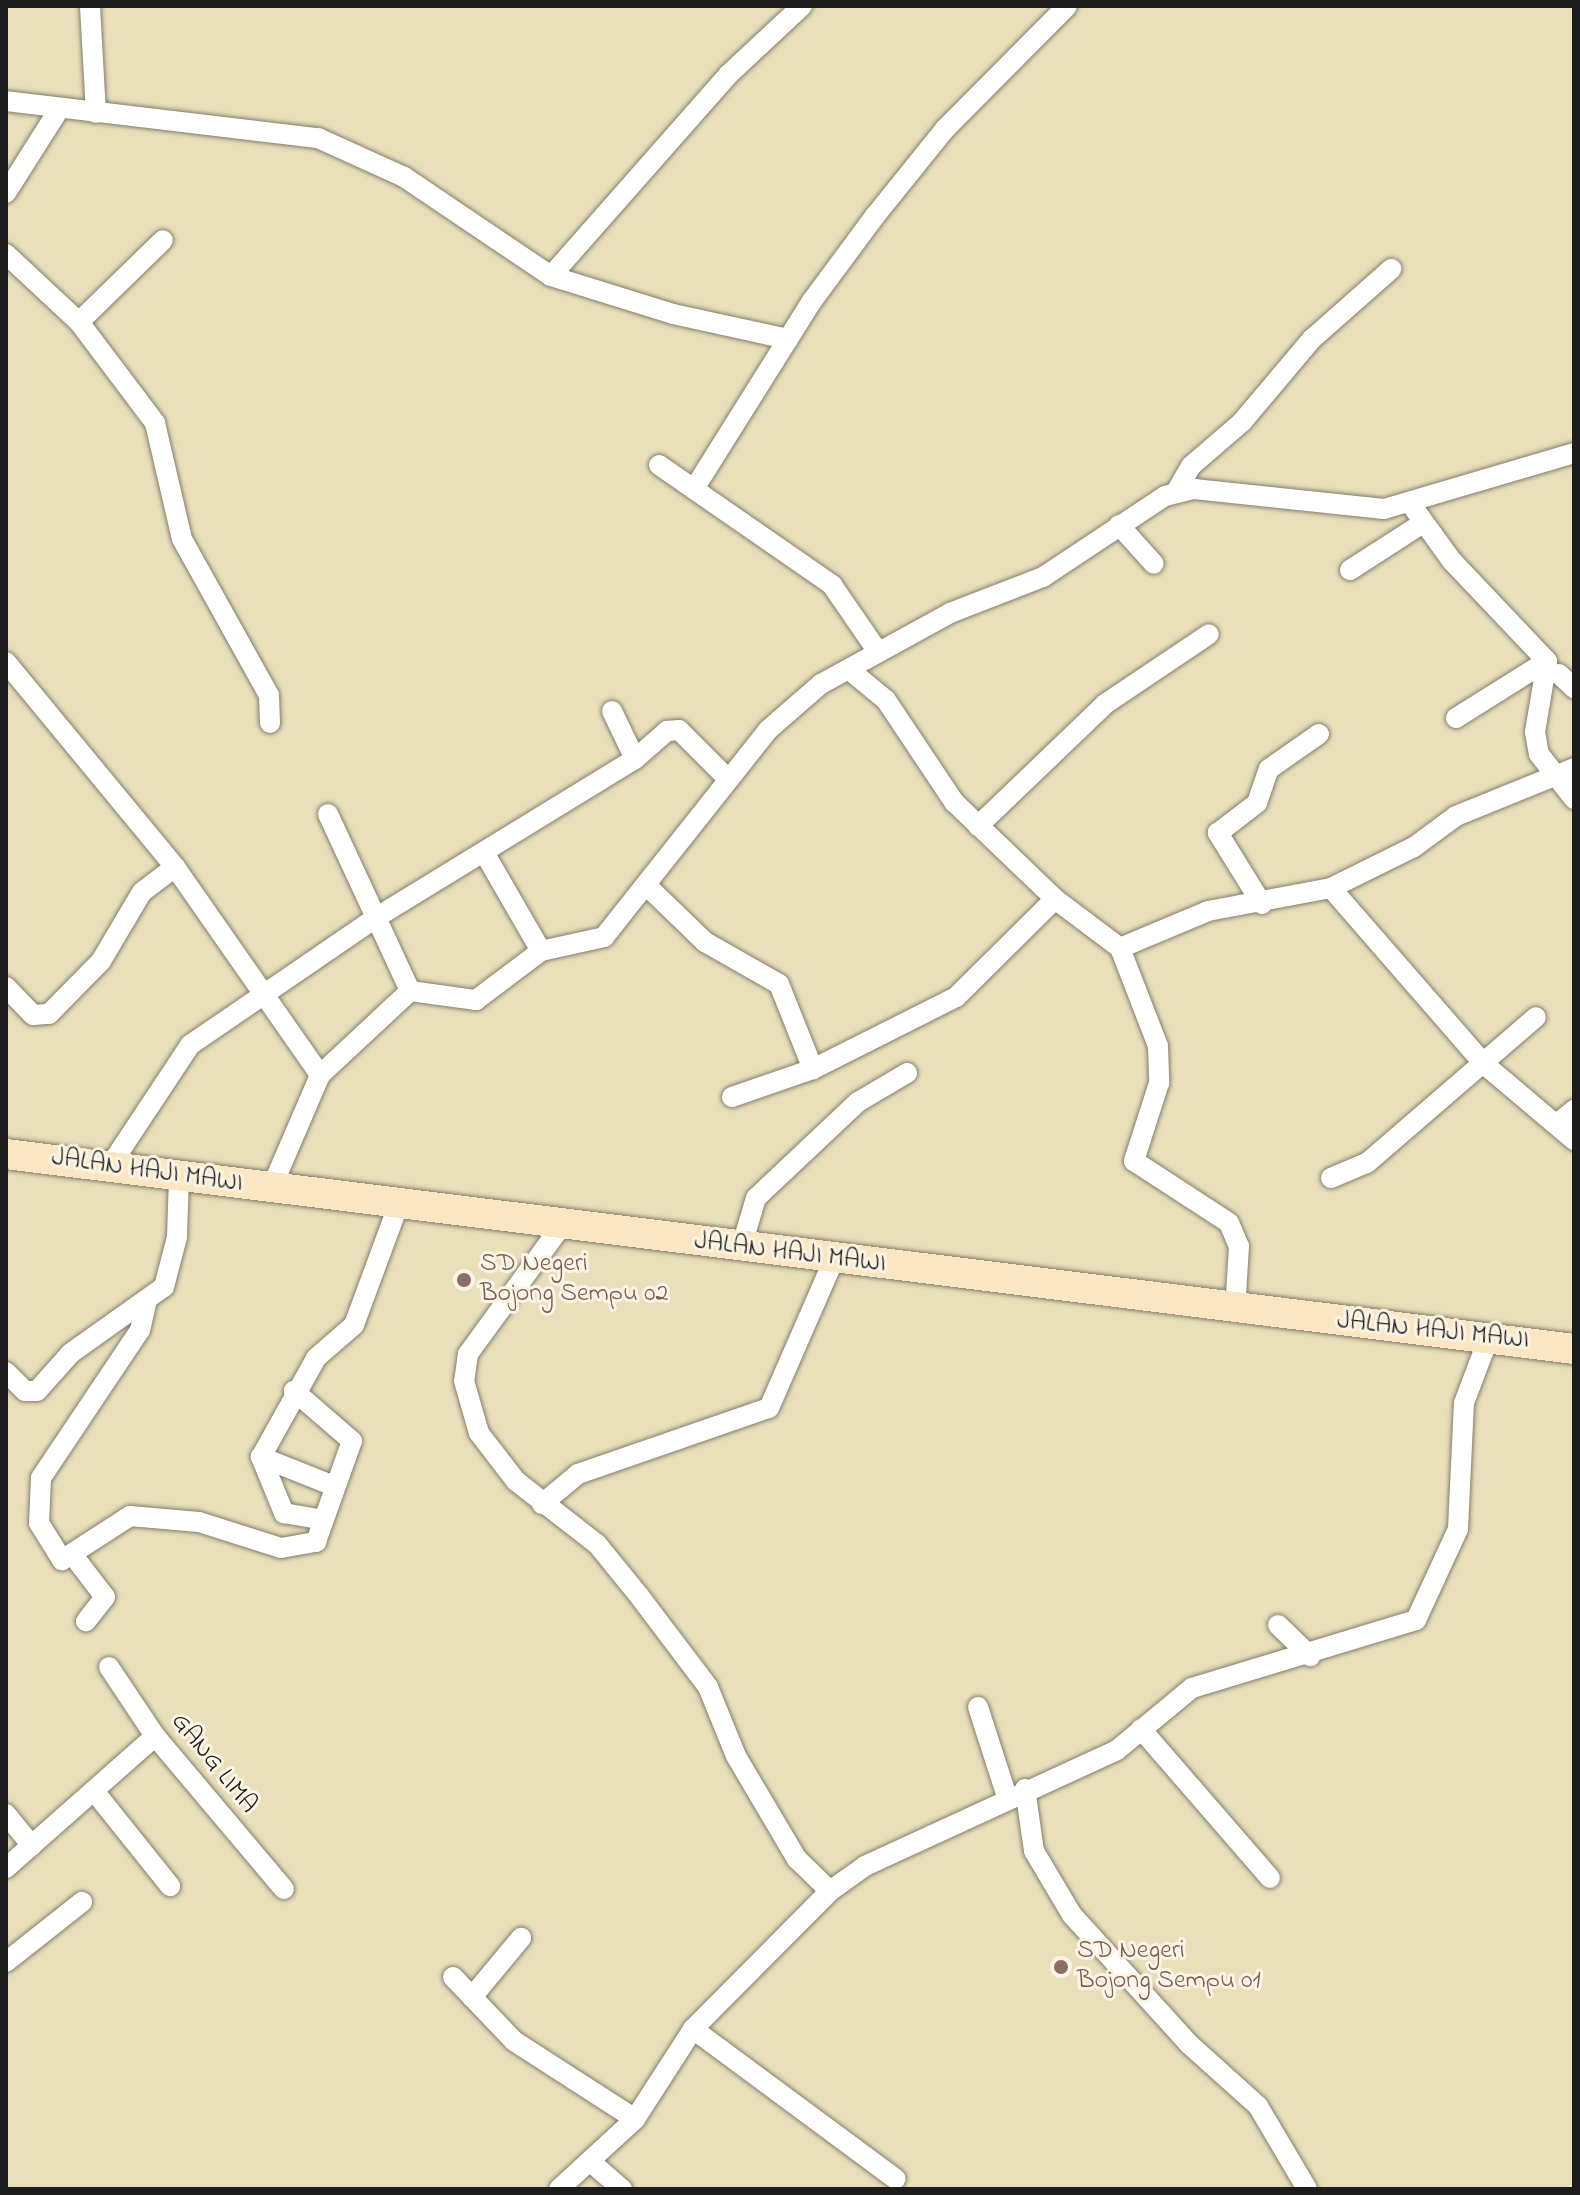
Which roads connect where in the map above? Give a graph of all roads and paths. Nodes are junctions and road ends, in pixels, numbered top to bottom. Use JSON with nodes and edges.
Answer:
{"nodes":[{"id":1,"x":90,"y":6,"type":"edge"},
{"id":2,"x":802,"y":6,"type":"edge"},
{"id":3,"x":1067,"y":6,"type":"edge"},
{"id":4,"x":6,"y":101,"type":"edge"},
{"id":5,"x":60,"y":108,"type":"junction"},
{"id":6,"x":96,"y":113,"type":"junction"},
{"id":7,"x":6,"y":193,"type":"edge"},
{"id":8,"x":163,"y":240,"type":"dead end"},
{"id":9,"x":6,"y":254,"type":"edge"},
{"id":10,"x":1391,"y":269,"type":"dead end"},
{"id":11,"x":551,"y":276,"type":"junction"},
{"id":12,"x":79,"y":322,"type":"junction"},
{"id":13,"x":788,"y":339,"type":"junction"},
{"id":14,"x":1574,"y":453,"type":"edge"},
{"id":15,"x":659,"y":465,"type":"dead end"},
{"id":16,"x":694,"y":489,"type":"junction"},
{"id":17,"x":1176,"y":492,"type":"junction"},
{"id":18,"x":1410,"y":503,"type":"junction"},
{"id":19,"x":1423,"y":523,"type":"junction"},
{"id":20,"x":1119,"y":525,"type":"junction"},
{"id":21,"x":1154,"y":564,"type":"dead end"},
{"id":22,"x":1350,"y":570,"type":"dead end"},
{"id":23,"x":1209,"y":634,"type":"dead end"},
{"id":24,"x":876,"y":649,"type":"junction"},
{"id":25,"x":6,"y":662,"type":"edge"},
{"id":26,"x":1553,"y":667,"type":"junction"},
{"id":27,"x":852,"y":672,"type":"junction"},
{"id":28,"x":1574,"y":688,"type":"edge"},
{"id":29,"x":612,"y":711,"type":"dead end"},
{"id":30,"x":1456,"y":718,"type":"dead end"},
{"id":31,"x":270,"y":723,"type":"dead end"},
{"id":32,"x":1319,"y":734,"type":"dead end"},
{"id":33,"x":635,"y":759,"type":"junction"},
{"id":34,"x":1574,"y":768,"type":"edge"},
{"id":35,"x":1554,"y":778,"type":"junction"},
{"id":36,"x":728,"y":779,"type":"junction"},
{"id":37,"x":1574,"y":799,"type":"edge"},
{"id":38,"x":328,"y":814,"type":"dead end"},
{"id":39,"x":978,"y":826,"type":"junction"},
{"id":40,"x":485,"y":854,"type":"junction"},
{"id":41,"x":175,"y":867,"type":"junction"},
{"id":42,"x":647,"y":886,"type":"junction"},
{"id":43,"x":1331,"y":888,"type":"junction"},
{"id":44,"x":1055,"y":899,"type":"junction"},
{"id":45,"x":1262,"y":904,"type":"junction"},
{"id":46,"x":377,"y":917,"type":"junction"},
{"id":47,"x":1120,"y":948,"type":"junction"},
{"id":48,"x":541,"y":951,"type":"junction"},
{"id":49,"x":6,"y":987,"type":"edge"},
{"id":50,"x":410,"y":991,"type":"junction"},
{"id":51,"x":262,"y":992,"type":"junction"},
{"id":52,"x":1536,"y":1017,"type":"dead end"},
{"id":53,"x":1484,"y":1064,"type":"junction"},
{"id":54,"x":813,"y":1069,"type":"junction"},
{"id":55,"x":907,"y":1073,"type":"dead end"},
{"id":56,"x":320,"y":1075,"type":"junction"},
{"id":57,"x":732,"y":1097,"type":"dead end"},
{"id":58,"x":1566,"y":1116,"type":"edge"},
{"id":59,"x":1574,"y":1140,"type":"edge"},
{"id":60,"x":6,"y":1154,"type":"edge"},
{"id":61,"x":110,"y":1166,"type":"junction"},
{"id":62,"x":179,"y":1176,"type":"junction"},
{"id":63,"x":1331,"y":1178,"type":"dead end"},
{"id":64,"x":271,"y":1189,"type":"junction"},
{"id":65,"x":398,"y":1206,"type":"junction"},
{"id":66,"x":562,"y":1225,"type":"junction"},
{"id":67,"x":741,"y":1248,"type":"junction"},
{"id":68,"x":834,"y":1259,"type":"junction"},
{"id":69,"x":147,"y":1300,"type":"junction"},
{"id":70,"x":1235,"y":1311,"type":"junction"},
{"id":71,"x":1489,"y":1337,"type":"junction"},
{"id":72,"x":1574,"y":1349,"type":"edge"},
{"id":73,"x":6,"y":1372,"type":"edge"},
{"id":74,"x":294,"y":1391,"type":"junction"},
{"id":75,"x":261,"y":1457,"type":"junction"},
{"id":76,"x":334,"y":1486,"type":"junction"},
{"id":77,"x":542,"y":1504,"type":"junction"},
{"id":78,"x":322,"y":1520,"type":"junction"},
{"id":79,"x":72,"y":1554,"type":"junction"},
{"id":80,"x":86,"y":1621,"type":"dead end"},
{"id":81,"x":1278,"y":1625,"type":"dead end"},
{"id":82,"x":1310,"y":1656,"type":"junction"},
{"id":83,"x":109,"y":1667,"type":"dead end"},
{"id":84,"x":978,"y":1707,"type":"dead end"},
{"id":85,"x":1141,"y":1729,"type":"junction"},
{"id":86,"x":155,"y":1736,"type":"junction"},
{"id":87,"x":94,"y":1791,"type":"junction"},
{"id":88,"x":1016,"y":1793,"type":"junction"},
{"id":89,"x":6,"y":1814,"type":"edge"},
{"id":90,"x":32,"y":1846,"type":"junction"},
{"id":91,"x":6,"y":1868,"type":"edge"},
{"id":92,"x":1270,"y":1878,"type":"dead end"},
{"id":93,"x":170,"y":1886,"type":"dead end"},
{"id":94,"x":284,"y":1889,"type":"dead end"},
{"id":95,"x":830,"y":1891,"type":"junction"},
{"id":96,"x":82,"y":1902,"type":"dead end"},
{"id":97,"x":521,"y":1938,"type":"dead end"},
{"id":98,"x":7,"y":1958,"type":"edge"},
{"id":99,"x":453,"y":1977,"type":"dead end"},
{"id":100,"x":472,"y":1997,"type":"junction"},
{"id":101,"x":693,"y":2029,"type":"junction"},
{"id":102,"x":635,"y":2119,"type":"junction"},
{"id":103,"x":592,"y":2163,"type":"junction"},
{"id":104,"x":896,"y":2179,"type":"dead end"},
{"id":105,"x":559,"y":2189,"type":"edge"},
{"id":106,"x":622,"y":2189,"type":"edge"},
{"id":107,"x":1307,"y":2189,"type":"edge"}],
"edges":[{"from":1,"to":6,"type":"street"},
{"from":2,"to":11,"type":"street"},
{"from":3,"to":13,"type":"street"},
{"from":4,"to":5,"type":"street"},
{"from":5,"to":6,"type":"street"},
{"from":5,"to":7,"type":"street"},
{"from":6,"to":11,"type":"street"},
{"from":8,"to":12,"type":"street"},
{"from":9,"to":12,"type":"street"},
{"from":10,"to":17,"type":"street"},
{"from":11,"to":13,"type":"street"},
{"from":12,"to":31,"type":"street"},
{"from":13,"to":16,"type":"street"},
{"from":14,"to":18,"type":"street"},
{"from":15,"to":16,"type":"street"},
{"from":16,"to":24,"type":"street"},
{"from":17,"to":18,"type":"street"},
{"from":17,"to":20,"type":"street"},
{"from":18,"to":19,"type":"street"},
{"from":19,"to":22,"type":"street"},
{"from":19,"to":26,"type":"street"},
{"from":20,"to":21,"type":"street"},
{"from":20,"to":24,"type":"street"},
{"from":23,"to":39,"type":"street"},
{"from":24,"to":27,"type":"street"},
{"from":25,"to":41,"type":"street"},
{"from":26,"to":28,"type":"street"},
{"from":26,"to":30,"type":"street"},
{"from":26,"to":35,"type":"street"},
{"from":27,"to":36,"type":"street"},
{"from":27,"to":39,"type":"street"},
{"from":29,"to":33,"type":"street"},
{"from":32,"to":45,"type":"street"},
{"from":33,"to":36,"type":"street"},
{"from":33,"to":40,"type":"street"},
{"from":34,"to":35,"type":"street"},
{"from":35,"to":37,"type":"street"},
{"from":35,"to":43,"type":"street"},
{"from":36,"to":42,"type":"street"},
{"from":38,"to":46,"type":"street"},
{"from":39,"to":44,"type":"street"},
{"from":40,"to":46,"type":"street"},
{"from":40,"to":48,"type":"street"},
{"from":41,"to":49,"type":"street"},
{"from":41,"to":51,"type":"street"},
{"from":42,"to":48,"type":"street"},
{"from":42,"to":54,"type":"street"},
{"from":43,"to":45,"type":"street"},
{"from":43,"to":53,"type":"street"},
{"from":44,"to":47,"type":"street"},
{"from":44,"to":54,"type":"street"},
{"from":45,"to":47,"type":"street"},
{"from":46,"to":50,"type":"street"},
{"from":46,"to":51,"type":"street"},
{"from":47,"to":70,"type":"street"},
{"from":48,"to":50,"type":"street"},
{"from":50,"to":56,"type":"street"},
{"from":51,"to":56,"type":"street"},
{"from":51,"to":61,"type":"street"},
{"from":52,"to":53,"type":"street"},
{"from":53,"to":58,"type":"street"},
{"from":53,"to":63,"type":"street"},
{"from":54,"to":57,"type":"street"},
{"from":55,"to":67,"type":"street"},
{"from":56,"to":64,"type":"street"},
{"from":58,"to":59,"type":"street"},
{"from":60,"to":61,"type":"street","name":"JALAN HAJI MAWI"},
{"from":61,"to":62,"type":"street","name":"JALAN HAJI MAWI"},
{"from":62,"to":64,"type":"street","name":"JALAN HAJI MAWI"},
{"from":62,"to":69,"type":"street"},
{"from":64,"to":65,"type":"street","name":"JALAN HAJI MAWI"},
{"from":65,"to":66,"type":"street","name":"JALAN HAJI MAWI"},
{"from":65,"to":74,"type":"street"},
{"from":66,"to":67,"type":"street","name":"JALAN HAJI MAWI"},
{"from":66,"to":77,"type":"street"},
{"from":67,"to":68,"type":"street","name":"JALAN HAJI MAWI"},
{"from":68,"to":70,"type":"street","name":"JALAN HAJI MAWI"},
{"from":68,"to":77,"type":"street"},
{"from":69,"to":73,"type":"street"},
{"from":69,"to":79,"type":"street"},
{"from":70,"to":71,"type":"street","name":"JALAN HAJI MAWI"},
{"from":71,"to":72,"type":"street","name":"JALAN HAJI MAWI"},
{"from":71,"to":82,"type":"street"},
{"from":74,"to":75,"type":"street"},
{"from":74,"to":76,"type":"street"},
{"from":75,"to":76,"type":"street"},
{"from":75,"to":78,"type":"street"},
{"from":76,"to":78,"type":"street"},
{"from":77,"to":95,"type":"street"},
{"from":78,"to":79,"type":"street"},
{"from":79,"to":80,"type":"street"},
{"from":81,"to":82,"type":"street"},
{"from":82,"to":85,"type":"street"},
{"from":83,"to":86,"type":"street","name":"GANG LIMA"},
{"from":84,"to":88,"type":"street"},
{"from":85,"to":88,"type":"street"},
{"from":85,"to":92,"type":"street"},
{"from":86,"to":87,"type":"street"},
{"from":86,"to":94,"type":"street","name":"GANG LIMA"},
{"from":87,"to":90,"type":"street"},
{"from":87,"to":93,"type":"street"},
{"from":88,"to":95,"type":"street"},
{"from":88,"to":107,"type":"street"},
{"from":89,"to":90,"type":"street"},
{"from":90,"to":91,"type":"street"},
{"from":95,"to":101,"type":"street"},
{"from":96,"to":98,"type":"street"},
{"from":97,"to":100,"type":"street"},
{"from":99,"to":100,"type":"street"},
{"from":100,"to":102,"type":"street"},
{"from":101,"to":102,"type":"street"},
{"from":101,"to":104,"type":"street"},
{"from":102,"to":103,"type":"street"},
{"from":103,"to":105,"type":"street"},
{"from":103,"to":106,"type":"street"}]}
